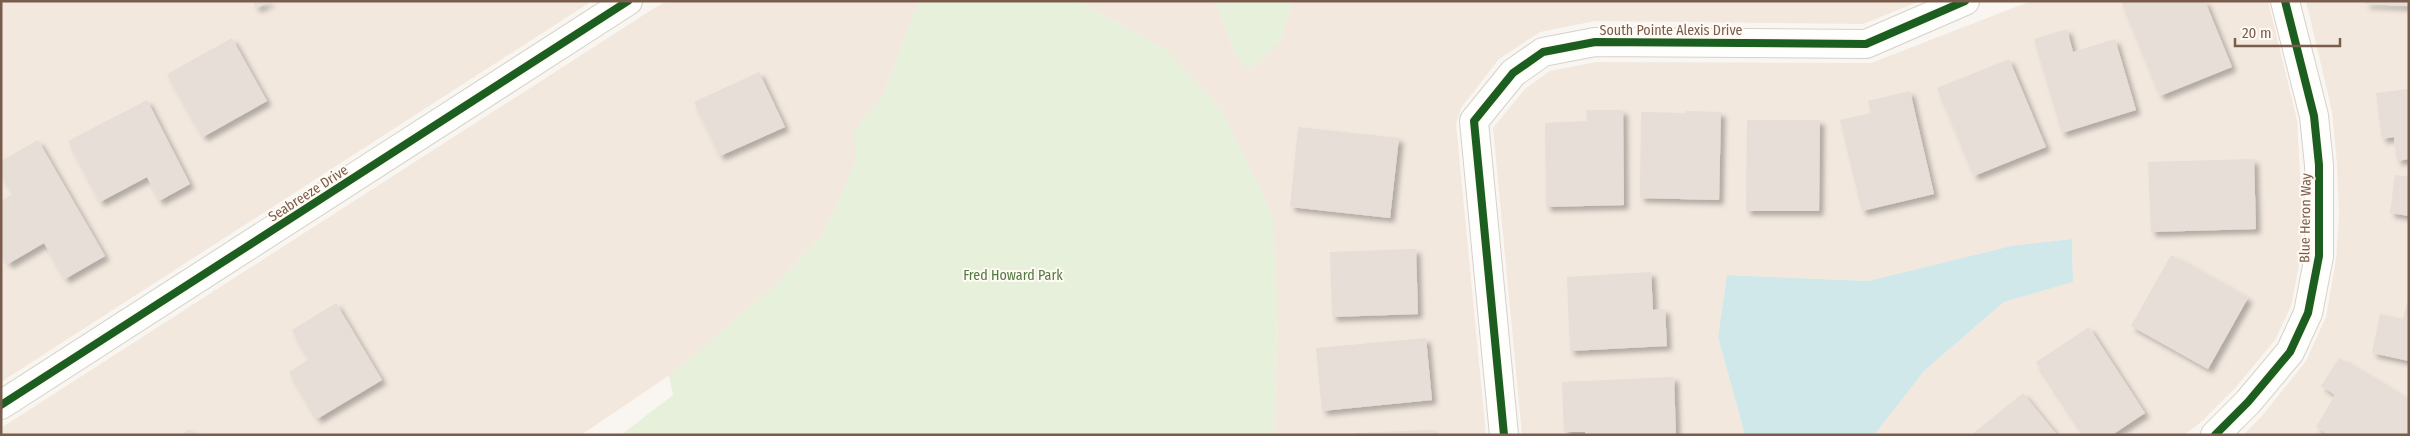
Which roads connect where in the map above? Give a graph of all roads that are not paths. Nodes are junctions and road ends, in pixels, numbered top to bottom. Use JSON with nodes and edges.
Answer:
{"nodes":[{"id":1,"x":628,"y":1,"type":"edge"},
{"id":2,"x":1965,"y":1,"type":"edge"},
{"id":3,"x":2285,"y":1,"type":"edge"},
{"id":4,"x":1,"y":405,"type":"edge"},
{"id":5,"x":1504,"y":435,"type":"edge"},
{"id":6,"x":2215,"y":435,"type":"edge"}],
"edges":[{"from":1,"to":4,"type":"street","name":"Seabreeze Drive"},
{"from":2,"to":5,"type":"street","name":"South Pointe Alexis Drive"},
{"from":3,"to":6,"type":"street","name":"Blue Heron Way"}]}
